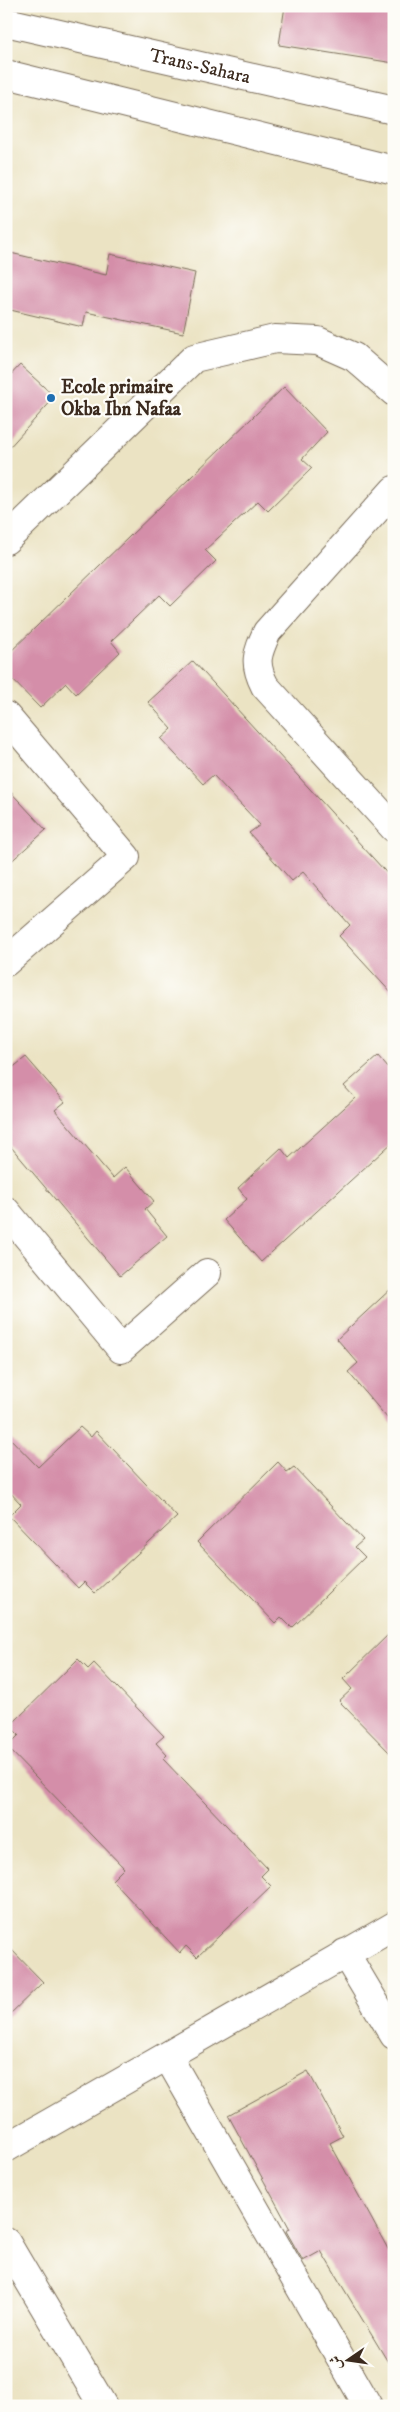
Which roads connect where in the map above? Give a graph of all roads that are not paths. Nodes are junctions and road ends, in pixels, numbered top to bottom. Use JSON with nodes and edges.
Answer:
{"nodes":[{"id":1,"x":6,"y":22,"type":"edge"},
{"id":2,"x":6,"y":74,"type":"edge"},
{"id":3,"x":394,"y":110,"type":"edge"},
{"id":4,"x":394,"y":170,"type":"edge"},
{"id":5,"x":392,"y":383,"type":"edge"},
{"id":6,"x":394,"y":490,"type":"edge"},
{"id":7,"x":6,"y":540,"type":"edge"},
{"id":8,"x":6,"y":716,"type":"edge"},
{"id":9,"x":394,"y":828,"type":"edge"},
{"id":10,"x":6,"y":962,"type":"edge"},
{"id":11,"x":6,"y":1211,"type":"edge"},
{"id":12,"x":207,"y":1274,"type":"dead end"},
{"id":13,"x":394,"y":1926,"type":"edge"},
{"id":14,"x":345,"y":1953,"type":"junction"},
{"id":15,"x":394,"y":2035,"type":"edge"},
{"id":16,"x":168,"y":2057,"type":"junction"},
{"id":17,"x":6,"y":2148,"type":"edge"},
{"id":18,"x":6,"y":2242,"type":"edge"},
{"id":19,"x":103,"y":2406,"type":"edge"},
{"id":20,"x":368,"y":2406,"type":"edge"}],
"edges":[{"from":1,"to":3,"type":"main road","name":"Trans-Sahara"},
{"from":2,"to":4,"type":"main road"},
{"from":5,"to":7,"type":"main road"},
{"from":6,"to":9,"type":"main road"},
{"from":8,"to":10,"type":"main road"},
{"from":11,"to":12,"type":"main road"},
{"from":13,"to":14,"type":"main road"},
{"from":14,"to":15,"type":"main road"},
{"from":14,"to":16,"type":"main road"},
{"from":16,"to":17,"type":"main road"},
{"from":16,"to":20,"type":"main road"},
{"from":18,"to":19,"type":"main road"}]}
